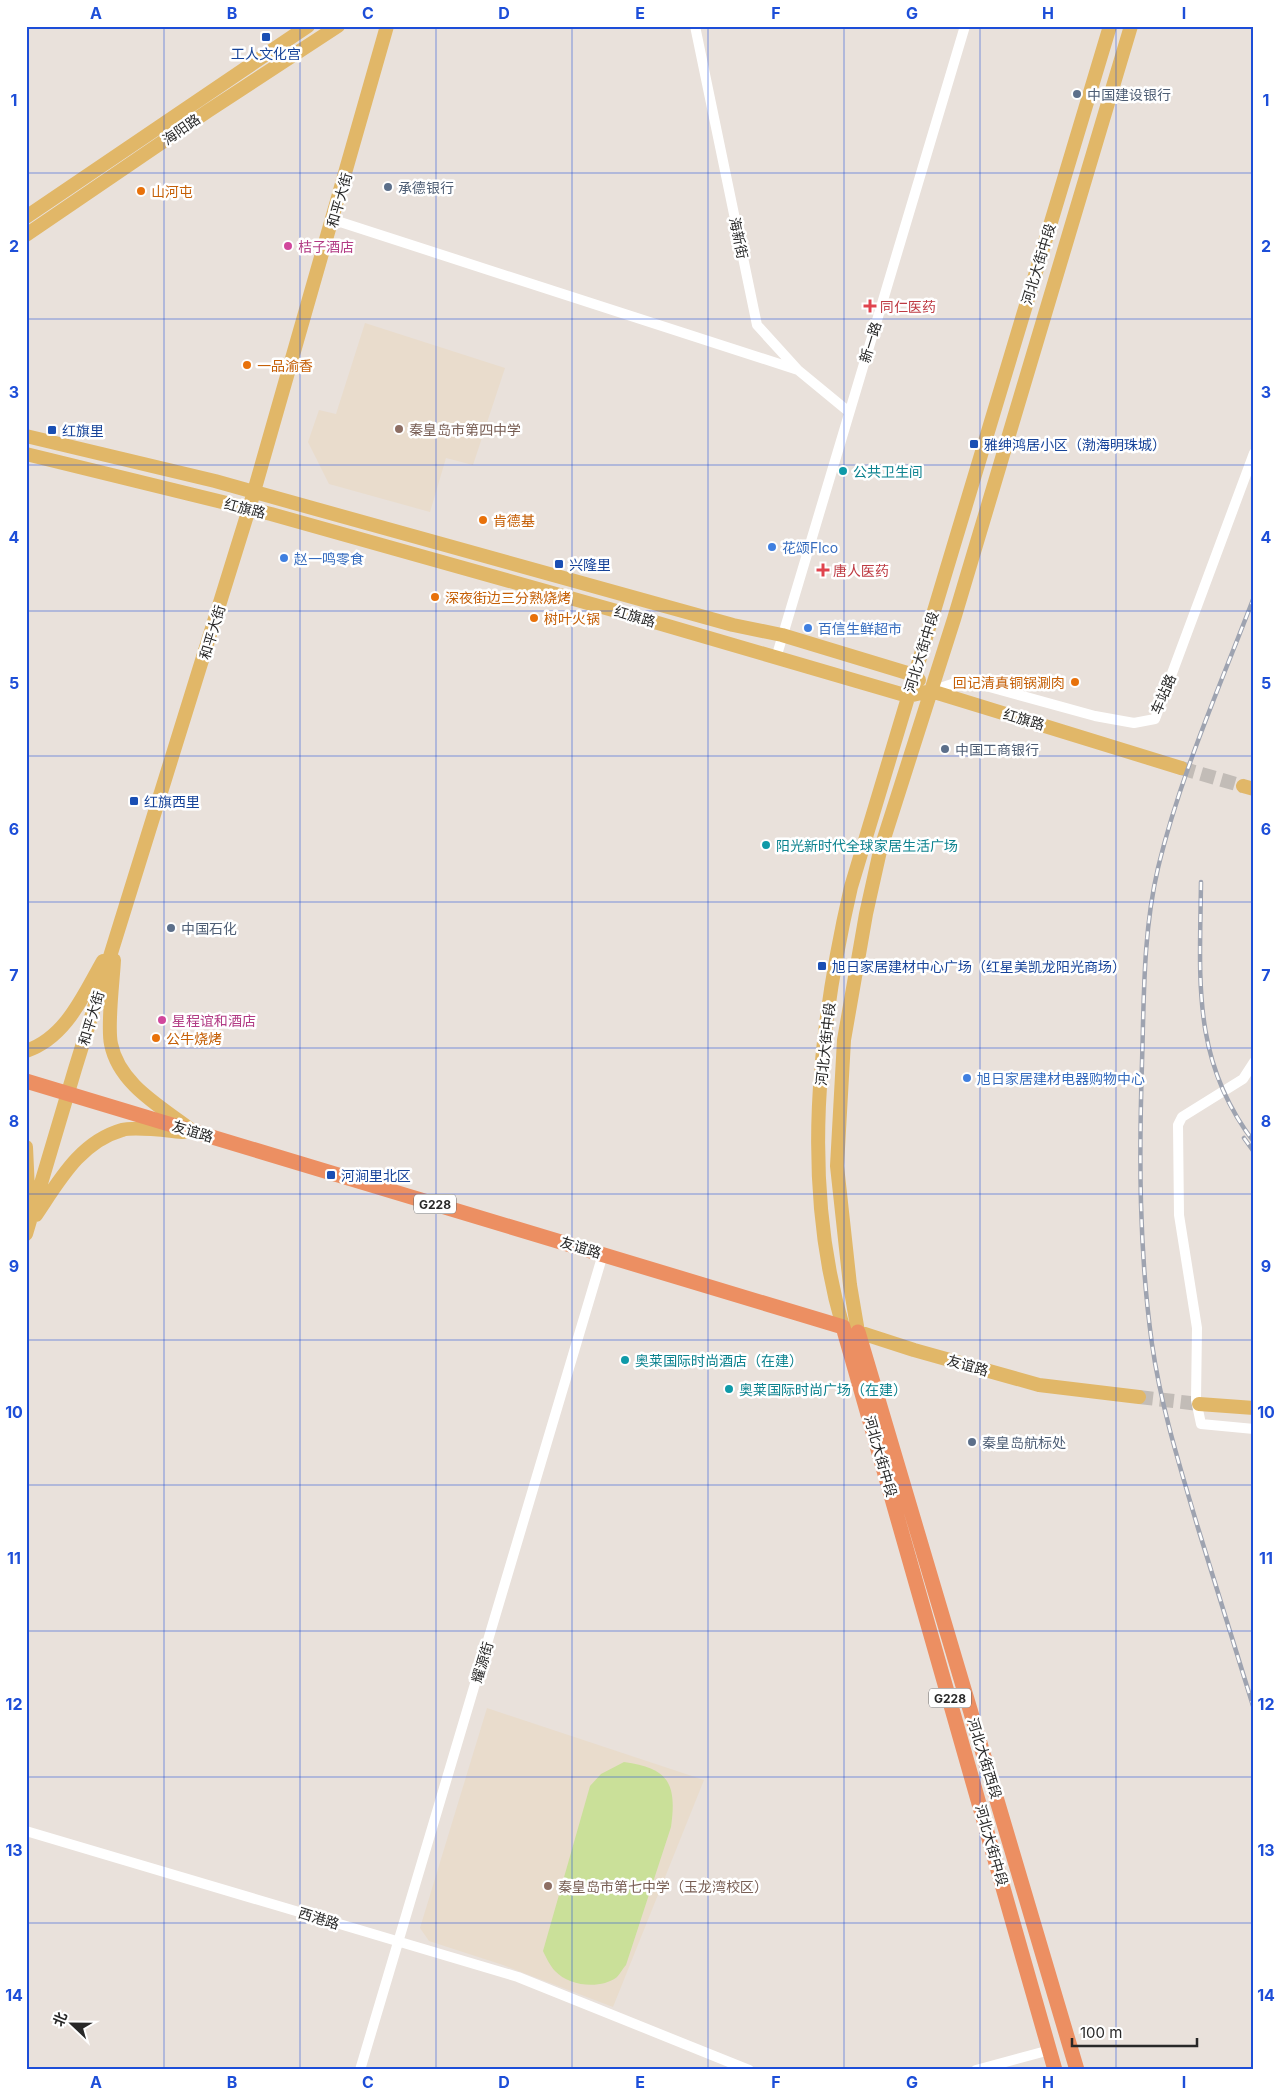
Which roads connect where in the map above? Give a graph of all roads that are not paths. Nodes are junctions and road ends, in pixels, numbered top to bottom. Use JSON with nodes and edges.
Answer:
{"nodes":[{"id":1,"x":308,"y":26,"type":"edge"},
{"id":2,"x":338,"y":26,"type":"edge"},
{"id":3,"x":387,"y":26,"type":"edge"},
{"id":4,"x":695,"y":26,"type":"edge"},
{"id":5,"x":965,"y":26,"type":"edge"},
{"id":6,"x":1110,"y":26,"type":"edge"},
{"id":7,"x":1131,"y":26,"type":"edge"},
{"id":8,"x":26,"y":217,"type":"edge"},
{"id":9,"x":334,"y":220,"type":"junction"},
{"id":10,"x":26,"y":235,"type":"edge"},
{"id":11,"x":798,"y":370,"type":"junction"},
{"id":12,"x":849,"y":412,"type":"junction"},
{"id":13,"x":26,"y":436,"type":"edge"},
{"id":14,"x":1254,"y":453,"type":"edge"},
{"id":15,"x":26,"y":454,"type":"edge"},
{"id":16,"x":253,"y":493,"type":"junction"},
{"id":17,"x":249,"y":509,"type":"junction"},
{"id":18,"x":782,"y":635,"type":"junction"},
{"id":19,"x":776,"y":658,"type":"junction"},
{"id":20,"x":914,"y":675,"type":"junction"},
{"id":21,"x":930,"y":691,"type":"junction"},
{"id":22,"x":908,"y":696,"type":"junction"},
{"id":23,"x":1181,"y":768,"type":"tunnel mouth"},
{"id":24,"x":115,"y":938,"type":"junction"},
{"id":25,"x":26,"y":1051,"type":"edge"},
{"id":26,"x":1254,"y":1062,"type":"edge"},
{"id":27,"x":26,"y":1081,"type":"edge"},
{"id":28,"x":68,"y":1094,"type":"junction"},
{"id":29,"x":195,"y":1132,"type":"junction"},
{"id":30,"x":26,"y":1147,"type":"edge"},
{"id":31,"x":28,"y":1230,"type":"edge"},
{"id":32,"x":603,"y":1254,"type":"junction"},
{"id":33,"x":843,"y":1327,"type":"junction"},
{"id":34,"x":858,"y":1332,"type":"junction"},
{"id":35,"x":1139,"y":1397,"type":"tunnel mouth"},
{"id":36,"x":1200,"y":1404,"type":"tunnel mouth"},
{"id":37,"x":1254,"y":1408,"type":"edge"},
{"id":38,"x":1254,"y":1429,"type":"edge"},
{"id":39,"x":26,"y":1831,"type":"edge"},
{"id":40,"x":399,"y":1942,"type":"junction"},
{"id":41,"x":1050,"y":2050,"type":"junction"},
{"id":42,"x":360,"y":2070,"type":"edge"},
{"id":43,"x":749,"y":2070,"type":"edge"},
{"id":44,"x":976,"y":2070,"type":"edge"},
{"id":45,"x":1055,"y":2070,"type":"edge"},
{"id":46,"x":1077,"y":2070,"type":"edge"}],
"edges":[{"from":1,"to":8,"type":"main road","name":"海阳路"},
{"from":2,"to":10,"type":"main road","name":"海阳路"},
{"from":3,"to":9,"type":"main road","name":"和平大街"},
{"from":4,"to":11,"type":"street","name":"海新街"},
{"from":5,"to":12,"type":"street","name":"新一路"},
{"from":6,"to":20,"type":"main road","name":"河北大街中段"},
{"from":7,"to":21,"type":"main road"},
{"from":9,"to":11,"type":"street"},
{"from":9,"to":16,"type":"main road","name":"和平大街"},
{"from":11,"to":12,"type":"street","name":"海新街"},
{"from":12,"to":18,"type":"street","name":"新一路"},
{"from":13,"to":16,"type":"main road"},
{"from":14,"to":21,"type":"street","name":"车站路"},
{"from":15,"to":17,"type":"main road","name":"红旗路"},
{"from":16,"to":17,"type":"main road","name":"和平大街"},
{"from":16,"to":18,"type":"main road"},
{"from":17,"to":19,"type":"main road","name":"红旗路"},
{"from":17,"to":24,"type":"main road","name":"和平大街"},
{"from":18,"to":19,"type":"street","name":"新一路"},
{"from":18,"to":20,"type":"main road"},
{"from":19,"to":22,"type":"main road","name":"红旗路"},
{"from":20,"to":21,"type":"main road"},
{"from":20,"to":22,"type":"main road","name":"河北大街中段"},
{"from":21,"to":22,"type":"main road","name":"红旗路"},
{"from":21,"to":23,"type":"main road","name":"红旗路"},
{"from":21,"to":34,"type":"main road"},
{"from":22,"to":33,"type":"main road","name":"河北大街中段"},
{"from":24,"to":25,"type":"main road"},
{"from":24,"to":28,"type":"main road","name":"和平大街"},
{"from":24,"to":29,"type":"main road"},
{"from":26,"to":38,"type":"street"},
{"from":27,"to":28,"type":"highway","name":"友谊路","number":"G228"},
{"from":28,"to":29,"type":"highway","name":"友谊路","number":"G228"},
{"from":28,"to":31,"type":"main road","name":"和平大街"},
{"from":29,"to":31,"type":"main road"},
{"from":29,"to":32,"type":"highway","name":"友谊路","number":"G228"},
{"from":30,"to":31,"type":"main road"},
{"from":32,"to":33,"type":"highway","name":"友谊路","number":"G228"},
{"from":32,"to":40,"type":"street","name":"耀源街"},
{"from":33,"to":34,"type":"main road","name":"友谊路"},
{"from":33,"to":41,"type":"highway","name":"河北大街中段","number":"G228"},
{"from":34,"to":35,"type":"main road","name":"友谊路"},
{"from":34,"to":46,"type":"highway","name":"河北大街西段","number":"G228"},
{"from":36,"to":37,"type":"main road"},
{"from":39,"to":40,"type":"street","name":"西港路"},
{"from":40,"to":42,"type":"street","name":"耀源街"},
{"from":40,"to":43,"type":"street","name":"西港路"},
{"from":41,"to":44,"type":"street"},
{"from":41,"to":45,"type":"highway","name":"河北大街中段","number":"G228"}]}
